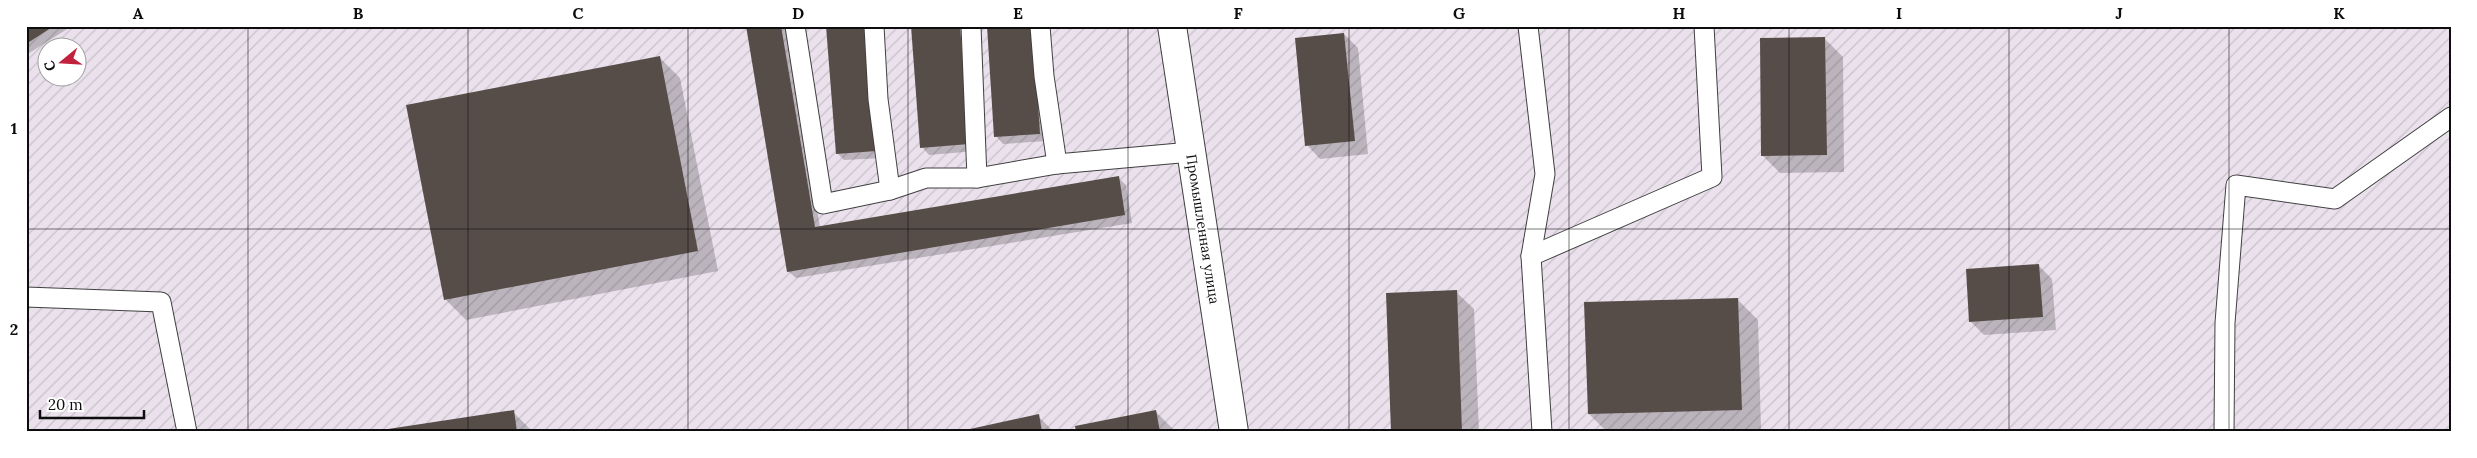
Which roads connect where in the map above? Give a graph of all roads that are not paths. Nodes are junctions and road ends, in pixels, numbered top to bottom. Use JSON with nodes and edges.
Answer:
{"nodes":[{"id":1,"x":795,"y":26,"type":"edge"},
{"id":2,"x":874,"y":26,"type":"edge"},
{"id":3,"x":971,"y":26,"type":"edge"},
{"id":4,"x":1040,"y":26,"type":"edge"},
{"id":5,"x":1172,"y":26,"type":"edge"},
{"id":6,"x":1528,"y":26,"type":"edge"},
{"id":7,"x":1704,"y":26,"type":"edge"},
{"id":8,"x":2451,"y":117,"type":"edge"},
{"id":9,"x":1191,"y":152,"type":"junction"},
{"id":10,"x":1058,"y":164,"type":"junction"},
{"id":11,"x":977,"y":178,"type":"junction"},
{"id":12,"x":890,"y":190,"type":"junction"},
{"id":13,"x":1532,"y":256,"type":"junction"},
{"id":14,"x":26,"y":297,"type":"edge"},
{"id":15,"x":187,"y":432,"type":"edge"},
{"id":16,"x":1234,"y":432,"type":"edge"},
{"id":17,"x":1542,"y":432,"type":"edge"},
{"id":18,"x":2224,"y":432,"type":"edge"}],
"edges":[{"from":1,"to":12,"type":"lane"},
{"from":2,"to":12,"type":"lane"},
{"from":3,"to":11,"type":"lane"},
{"from":4,"to":10,"type":"lane"},
{"from":5,"to":9,"type":"street","name":"Промышленная улица"},
{"from":6,"to":13,"type":"lane"},
{"from":7,"to":13,"type":"lane"},
{"from":8,"to":18,"type":"lane"},
{"from":9,"to":10,"type":"lane"},
{"from":9,"to":16,"type":"street","name":"Промышленная улица"},
{"from":10,"to":11,"type":"lane"},
{"from":11,"to":12,"type":"lane"},
{"from":13,"to":17,"type":"lane"},
{"from":14,"to":15,"type":"lane"}]}
